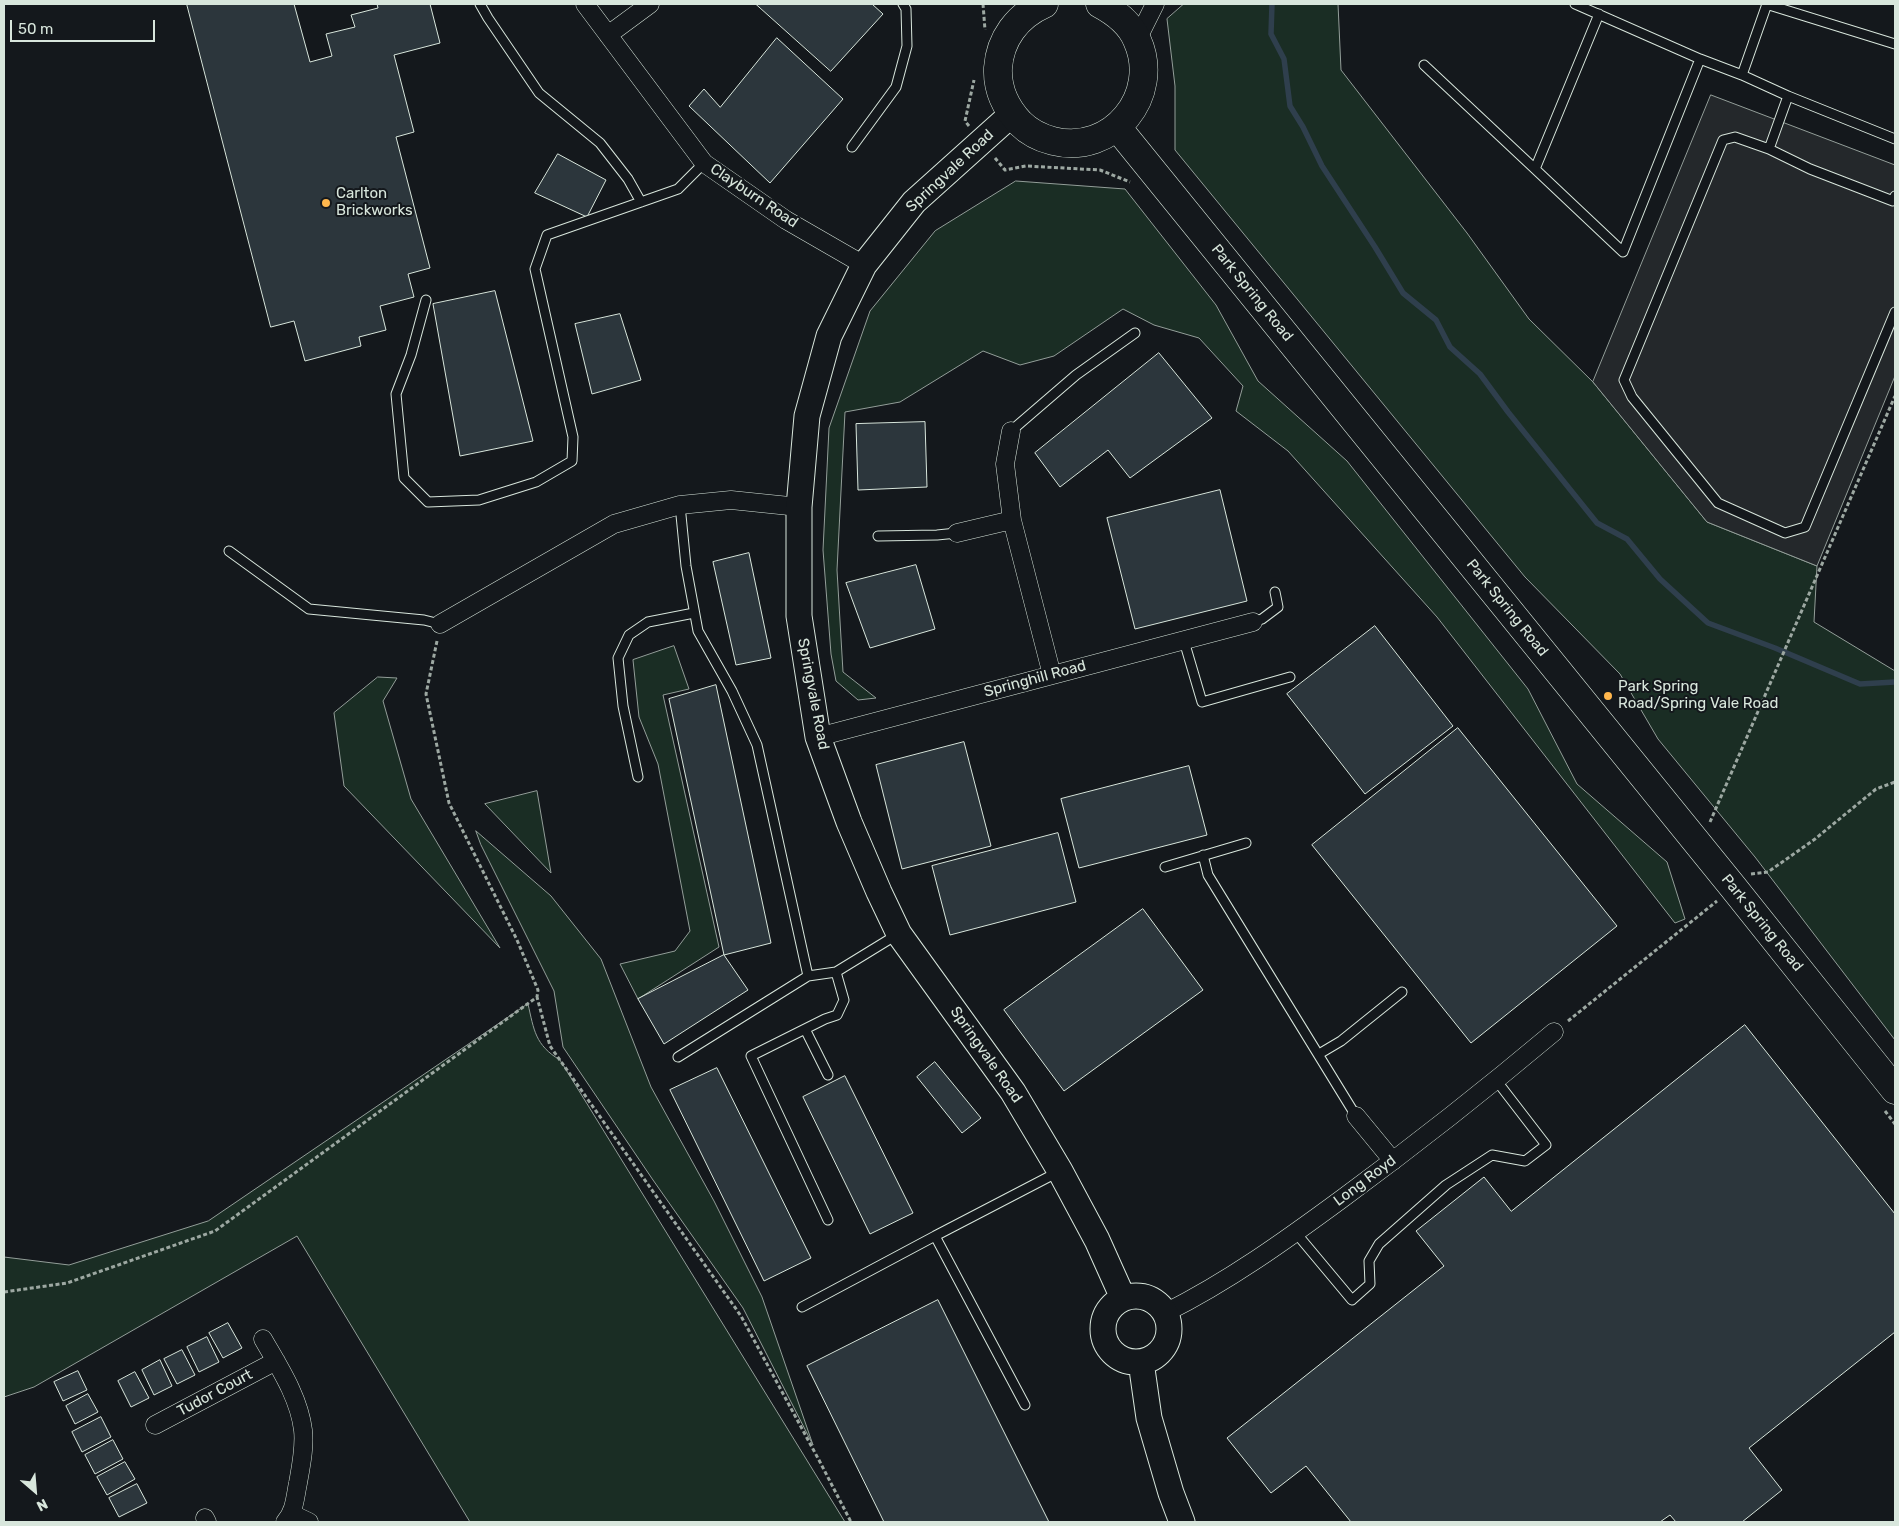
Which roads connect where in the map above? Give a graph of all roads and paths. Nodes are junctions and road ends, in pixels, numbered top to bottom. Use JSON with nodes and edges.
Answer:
{"nodes":[{"id":1,"x":480,"y":4,"type":"edge"},
{"id":2,"x":585,"y":4,"type":"edge"},
{"id":3,"x":650,"y":4,"type":"edge"},
{"id":4,"x":903,"y":4,"type":"edge"},
{"id":5,"x":1100,"y":4,"type":"edge"},
{"id":6,"x":1155,"y":4,"type":"edge"},
{"id":7,"x":1575,"y":4,"type":"edge"},
{"id":8,"x":1766,"y":4,"type":"edge"},
{"id":9,"x":1035,"y":6,"type":"edge"},
{"id":10,"x":1599,"y":14,"type":"junction"},
{"id":11,"x":608,"y":35,"type":"junction"},
{"id":12,"x":1137,"y":40,"type":"junction"},
{"id":13,"x":1895,"y":44,"type":"edge"},
{"id":14,"x":1700,"y":59,"type":"junction"},
{"id":15,"x":1424,"y":65,"type":"dead end"},
{"id":16,"x":1742,"y":75,"type":"junction"},
{"id":17,"x":1788,"y":96,"type":"junction"},
{"id":18,"x":1012,"y":114,"type":"junction"},
{"id":19,"x":1118,"y":127,"type":"junction"},
{"id":20,"x":1895,"y":139,"type":"edge"},
{"id":21,"x":852,"y":147,"type":"dead end"},
{"id":22,"x":1769,"y":149,"type":"junction"},
{"id":23,"x":704,"y":163,"type":"junction"},
{"id":24,"x":1535,"y":169,"type":"junction"},
{"id":25,"x":1005,"y":170,"type":"dead end"},
{"id":26,"x":1133,"y":183,"type":"dead end"},
{"id":27,"x":1895,"y":200,"type":"edge"},
{"id":28,"x":641,"y":202,"type":"junction"},
{"id":29,"x":864,"y":264,"type":"junction"},
{"id":30,"x":426,"y":300,"type":"dead end"},
{"id":31,"x":1895,"y":312,"type":"edge"},
{"id":32,"x":1136,"y":333,"type":"dead end"},
{"id":33,"x":1895,"y":396,"type":"edge"},
{"id":34,"x":1011,"y":430,"type":"joint"},
{"id":35,"x":680,"y":505,"type":"junction"},
{"id":36,"x":799,"y":507,"type":"junction"},
{"id":37,"x":1012,"y":520,"type":"junction"},
{"id":38,"x":957,"y":533,"type":"joint"},
{"id":39,"x":878,"y":536,"type":"dead end"},
{"id":40,"x":230,"y":551,"type":"dead end"},
{"id":41,"x":1274,"y":592,"type":"dead end"},
{"id":42,"x":694,"y":613,"type":"junction"},
{"id":43,"x":1253,"y":622,"type":"joint"},
{"id":44,"x":440,"y":624,"type":"junction"},
{"id":45,"x":1184,"y":640,"type":"junction"},
{"id":46,"x":1052,"y":675,"type":"junction"},
{"id":47,"x":1290,"y":678,"type":"dead end"},
{"id":48,"x":818,"y":736,"type":"junction"},
{"id":49,"x":638,"y":777,"type":"dead end"},
{"id":50,"x":1895,"y":782,"type":"edge"},
{"id":51,"x":1709,"y":826,"type":"dead end"},
{"id":52,"x":1246,"y":843,"type":"dead end"},
{"id":53,"x":1203,"y":855,"type":"junction"},
{"id":54,"x":1164,"y":867,"type":"dead end"},
{"id":55,"x":1724,"y":894,"type":"junction"},
{"id":56,"x":899,"y":934,"type":"junction"},
{"id":57,"x":836,"y":972,"type":"junction"},
{"id":58,"x":808,"y":976,"type":"junction"},
{"id":59,"x":1402,"y":992,"type":"dead end"},
{"id":60,"x":537,"y":997,"type":"junction"},
{"id":61,"x":804,"y":1029,"type":"junction"},
{"id":62,"x":1554,"y":1032,"type":"joint"},
{"id":63,"x":1319,"y":1054,"type":"junction"},
{"id":64,"x":678,"y":1057,"type":"dead end"},
{"id":65,"x":828,"y":1076,"type":"dead end"},
{"id":66,"x":1496,"y":1080,"type":"junction"},
{"id":67,"x":1895,"y":1090,"type":"edge"},
{"id":68,"x":1356,"y":1116,"type":"joint"},
{"id":69,"x":1393,"y":1161,"type":"junction"},
{"id":70,"x":1060,"y":1171,"type":"junction"},
{"id":71,"x":828,"y":1220,"type":"dead end"},
{"id":72,"x":1296,"y":1232,"type":"junction"},
{"id":73,"x":935,"y":1236,"type":"junction"},
{"id":74,"x":4,"y":1292,"type":"edge"},
{"id":75,"x":1123,"y":1298,"type":"junction"},
{"id":76,"x":802,"y":1307,"type":"dead end"},
{"id":77,"x":1165,"y":1313,"type":"junction"},
{"id":78,"x":263,"y":1339,"type":"dead end"},
{"id":79,"x":276,"y":1361,"type":"junction"},
{"id":80,"x":1141,"y":1362,"type":"junction"},
{"id":81,"x":1025,"y":1405,"type":"dead end"},
{"id":82,"x":155,"y":1425,"type":"dead end"},
{"id":83,"x":289,"y":1518,"type":"edge"},
{"id":84,"x":310,"y":1522,"type":"edge"},
{"id":85,"x":851,"y":1522,"type":"edge"},
{"id":86,"x":1182,"y":1522,"type":"edge"}],
"edges":[{"from":1,"to":28,"type":"lane"},
{"from":2,"to":11,"type":"street","name":"Clayburn Road"},
{"from":3,"to":11,"type":"street"},
{"from":4,"to":21,"type":"lane"},
{"from":5,"to":12,"type":"main road"},
{"from":6,"to":12,"type":"street"},
{"from":7,"to":10,"type":"lane"},
{"from":8,"to":13,"type":"lane"},
{"from":8,"to":16,"type":"lane"},
{"from":9,"to":18,"type":"main road"},
{"from":10,"to":14,"type":"lane"},
{"from":10,"to":24,"type":"lane"},
{"from":11,"to":23,"type":"street","name":"Clayburn Road"},
{"from":12,"to":19,"type":"main road"},
{"from":14,"to":16,"type":"lane"},
{"from":14,"to":24,"type":"lane"},
{"from":15,"to":24,"type":"lane"},
{"from":16,"to":17,"type":"lane"},
{"from":17,"to":20,"type":"lane"},
{"from":17,"to":22,"type":"lane"},
{"from":18,"to":19,"type":"main road"},
{"from":18,"to":29,"type":"street","name":"Springvale Road"},
{"from":19,"to":55,"type":"main road","name":"Park Spring Road"},
{"from":22,"to":27,"type":"lane"},
{"from":22,"to":31,"type":"lane"},
{"from":23,"to":28,"type":"lane"},
{"from":23,"to":29,"type":"street","name":"Clayburn Road"},
{"from":25,"to":26,"type":"path"},
{"from":28,"to":30,"type":"lane"},
{"from":29,"to":36,"type":"street","name":"Springvale Road"},
{"from":32,"to":34,"type":"lane"},
{"from":33,"to":51,"type":"path"},
{"from":34,"to":37,"type":"street"},
{"from":35,"to":36,"type":"street"},
{"from":35,"to":42,"type":"lane"},
{"from":35,"to":44,"type":"street"},
{"from":36,"to":48,"type":"street","name":"Springvale Road"},
{"from":37,"to":38,"type":"street"},
{"from":37,"to":46,"type":"street"},
{"from":38,"to":39,"type":"lane"},
{"from":40,"to":44,"type":"lane"},
{"from":41,"to":43,"type":"lane"},
{"from":42,"to":49,"type":"lane"},
{"from":42,"to":58,"type":"lane"},
{"from":43,"to":45,"type":"street","name":"Springhill Road"},
{"from":44,"to":60,"type":"path"},
{"from":45,"to":46,"type":"street","name":"Springhill Road"},
{"from":45,"to":47,"type":"lane"},
{"from":46,"to":48,"type":"street","name":"Springhill Road"},
{"from":48,"to":56,"type":"street","name":"Springvale Road"},
{"from":50,"to":55,"type":"path"},
{"from":52,"to":53,"type":"lane"},
{"from":53,"to":54,"type":"lane"},
{"from":53,"to":63,"type":"lane"},
{"from":55,"to":62,"type":"path"},
{"from":55,"to":67,"type":"main road","name":"Park Spring Road"},
{"from":56,"to":57,"type":"lane"},
{"from":56,"to":70,"type":"street","name":"Springvale Road"},
{"from":57,"to":58,"type":"lane"},
{"from":57,"to":61,"type":"lane"},
{"from":58,"to":64,"type":"lane"},
{"from":59,"to":63,"type":"lane"},
{"from":60,"to":74,"type":"path"},
{"from":60,"to":85,"type":"path"},
{"from":61,"to":65,"type":"lane"},
{"from":61,"to":71,"type":"lane"},
{"from":62,"to":66,"type":"street","name":"Long Royd"},
{"from":63,"to":68,"type":"lane"},
{"from":66,"to":69,"type":"street","name":"Long Royd"},
{"from":66,"to":72,"type":"lane"},
{"from":68,"to":69,"type":"street"},
{"from":69,"to":72,"type":"street","name":"Long Royd"},
{"from":70,"to":73,"type":"lane"},
{"from":70,"to":75,"type":"street","name":"Springvale Road"},
{"from":72,"to":77,"type":"street","name":"Long Royd"},
{"from":73,"to":76,"type":"lane"},
{"from":73,"to":81,"type":"lane"},
{"from":75,"to":77,"type":"street"},
{"from":75,"to":80,"type":"street"},
{"from":77,"to":80,"type":"street"},
{"from":78,"to":79,"type":"street"},
{"from":79,"to":82,"type":"street","name":"Tudor Court"},
{"from":79,"to":83,"type":"street"},
{"from":80,"to":86,"type":"street"},
{"from":83,"to":84,"type":"street"}]}
